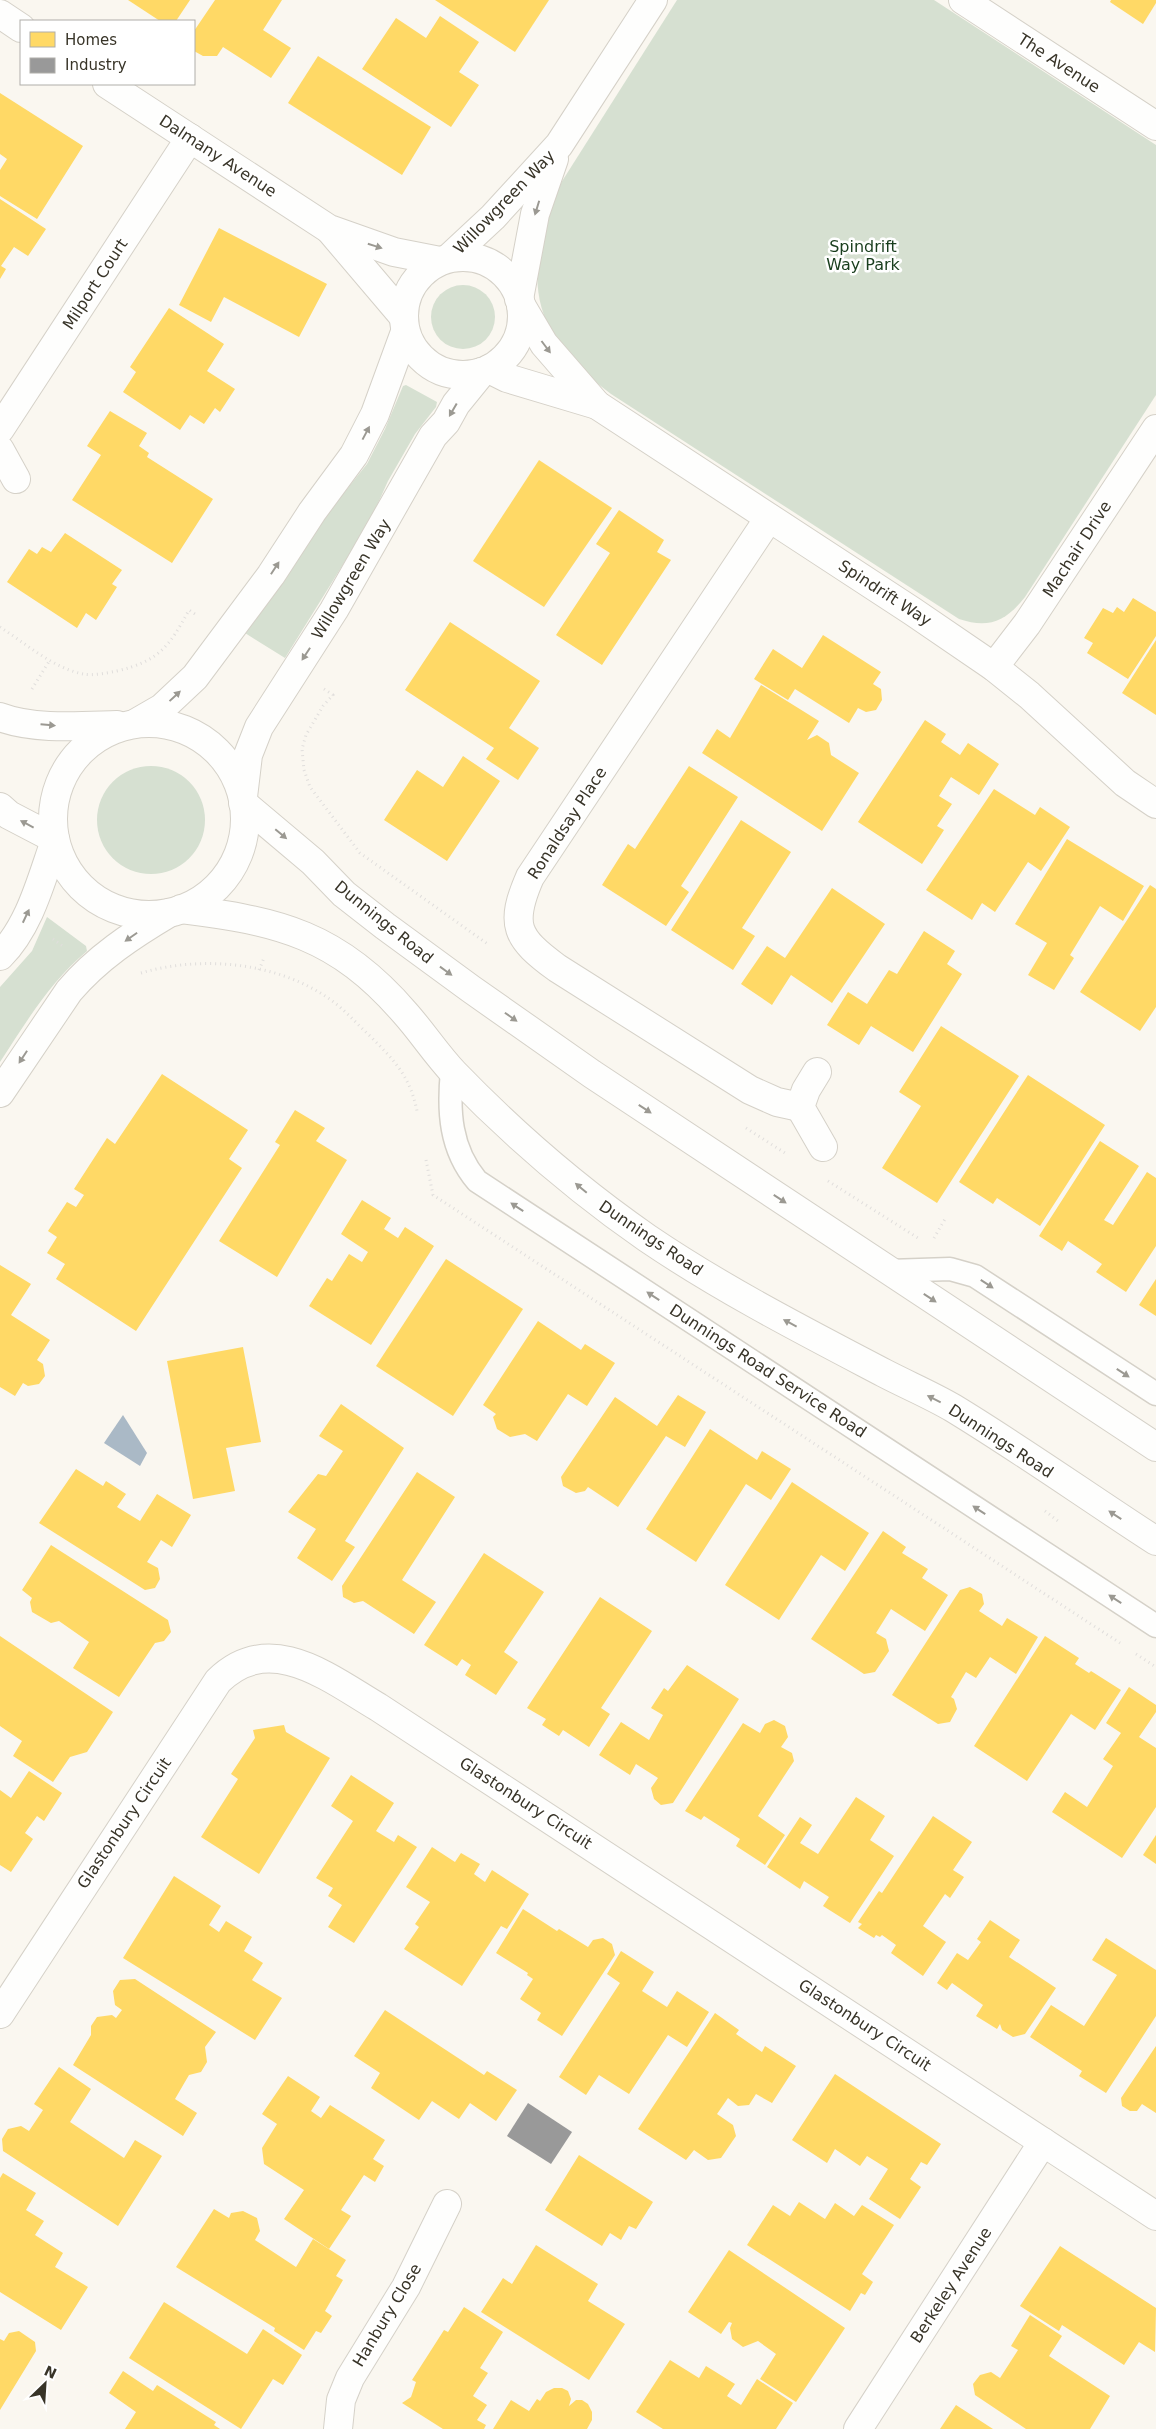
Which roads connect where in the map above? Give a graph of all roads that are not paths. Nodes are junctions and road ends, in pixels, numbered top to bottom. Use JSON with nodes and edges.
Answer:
{"nodes":[{"id":1,"x":652,"y":0,"type":"edge"},
{"id":2,"x":963,"y":0,"type":"edge"},
{"id":3,"x":0,"y":14,"type":"edge"},
{"id":4,"x":20,"y":27,"type":"edge"},
{"id":5,"x":109,"y":85,"type":"edge"},
{"id":6,"x":1156,"y":126,"type":"edge"},
{"id":7,"x":190,"y":138,"type":"junction"},
{"id":8,"x":559,"y":145,"type":"junction"},
{"id":9,"x":329,"y":229,"type":"junction"},
{"id":10,"x":445,"y":260,"type":"junction"},
{"id":11,"x":520,"y":302,"type":"junction"},
{"id":12,"x":404,"y":324,"type":"junction"},
{"id":13,"x":486,"y":371,"type":"junction"},
{"id":14,"x":596,"y":405,"type":"junction"},
{"id":15,"x":0,"y":429,"type":"edge"},
{"id":16,"x":1156,"y":429,"type":"edge"},
{"id":17,"x":0,"y":450,"type":"edge"},
{"id":18,"x":16,"y":479,"type":"dead end"},
{"id":19,"x":769,"y":518,"type":"junction"},
{"id":20,"x":994,"y":667,"type":"junction"},
{"id":21,"x":0,"y":717,"type":"edge"},
{"id":22,"x":132,"y":724,"type":"junction"},
{"id":23,"x":243,"y":800,"type":"junction"},
{"id":24,"x":1156,"y":804,"type":"edge"},
{"id":25,"x":0,"y":807,"type":"edge"},
{"id":26,"x":55,"y":840,"type":"junction"},
{"id":27,"x":177,"y":910,"type":"junction"},
{"id":28,"x":0,"y":956,"type":"edge"},
{"id":29,"x":452,"y":1071,"type":"junction"},
{"id":30,"x":817,"y":1072,"type":"dead end"},
{"id":31,"x":0,"y":1093,"type":"edge"},
{"id":32,"x":800,"y":1107,"type":"junction"},
{"id":33,"x":823,"y":1147,"type":"dead end"},
{"id":34,"x":889,"y":1271,"type":"junction"},
{"id":35,"x":1156,"y":1394,"type":"edge"},
{"id":36,"x":1156,"y":1447,"type":"edge"},
{"id":37,"x":1156,"y":1542,"type":"edge"},
{"id":38,"x":1156,"y":1626,"type":"edge"},
{"id":39,"x":0,"y":2014,"type":"edge"},
{"id":40,"x":1043,"y":2142,"type":"junction"},
{"id":41,"x":447,"y":2204,"type":"dead end"},
{"id":42,"x":1156,"y":2216,"type":"edge"},
{"id":43,"x":338,"y":2429,"type":"edge"},
{"id":44,"x":858,"y":2429,"type":"edge"}],
"edges":[{"from":1,"to":8,"type":"street","name":"Willowgreen Way"},
{"from":2,"to":6,"type":"street","name":"The Avenue"},
{"from":3,"to":4,"type":"street"},
{"from":5,"to":7,"type":"street","name":"Dalmany Avenue"},
{"from":7,"to":9,"type":"street","name":"Dalmany Avenue"},
{"from":7,"to":15,"type":"street","name":"Milport Court"},
{"from":8,"to":10,"type":"street","name":"Willowgreen Way"},
{"from":8,"to":11,"type":"street","name":"Willowgreen Way","one_way":true},
{"from":9,"to":10,"type":"street","name":"Dalmany Avenue","one_way":true},
{"from":9,"to":12,"type":"street","name":"Dalmany Avenue"},
{"from":10,"to":11,"type":"street"},
{"from":10,"to":12,"type":"street"},
{"from":11,"to":13,"type":"street"},
{"from":11,"to":14,"type":"street","name":"Spindrift Way","one_way":true},
{"from":12,"to":13,"type":"street"},
{"from":22,"to":12,"type":"street","one_way":true},
{"from":13,"to":14,"type":"street","name":"Spindrift Way"},
{"from":13,"to":23,"type":"street","name":"Willowgreen Way","one_way":true},
{"from":14,"to":19,"type":"street","name":"Spindrift Way"},
{"from":16,"to":20,"type":"street","name":"Machair Drive"},
{"from":17,"to":18,"type":"street"},
{"from":19,"to":20,"type":"street","name":"Spindrift Way"},
{"from":19,"to":32,"type":"street","name":"Ronaldsay Place"},
{"from":20,"to":24,"type":"street","name":"Spindrift Way"},
{"from":21,"to":22,"type":"street","one_way":true},
{"from":22,"to":23,"type":"street"},
{"from":22,"to":26,"type":"street"},
{"from":23,"to":27,"type":"street","name":"Willowgreen Way"},
{"from":23,"to":34,"type":"street","name":"Dunnings Road","one_way":true},
{"from":26,"to":25,"type":"street","one_way":true},
{"from":26,"to":27,"type":"street"},
{"from":28,"to":26,"type":"street","one_way":true},
{"from":27,"to":29,"type":"street","name":"Dunnings Road"},
{"from":27,"to":31,"type":"street","name":"Willowgreen Way","one_way":true},
{"from":37,"to":29,"type":"street","name":"Dunnings Road","one_way":true},
{"from":38,"to":29,"type":"lane","name":"Dunnings Road Service Road","one_way":true},
{"from":30,"to":32,"type":"street"},
{"from":32,"to":33,"type":"street"},
{"from":34,"to":35,"type":"lane","one_way":true},
{"from":34,"to":36,"type":"street","name":"Dunnings Road","one_way":true},
{"from":39,"to":40,"type":"street","name":"Glastonbury Circuit"},
{"from":40,"to":42,"type":"street","name":"Glastonbury Circuit"},
{"from":40,"to":44,"type":"street","name":"Berkeley Avenue"},
{"from":41,"to":43,"type":"street","name":"Hanbury Close"}]}
